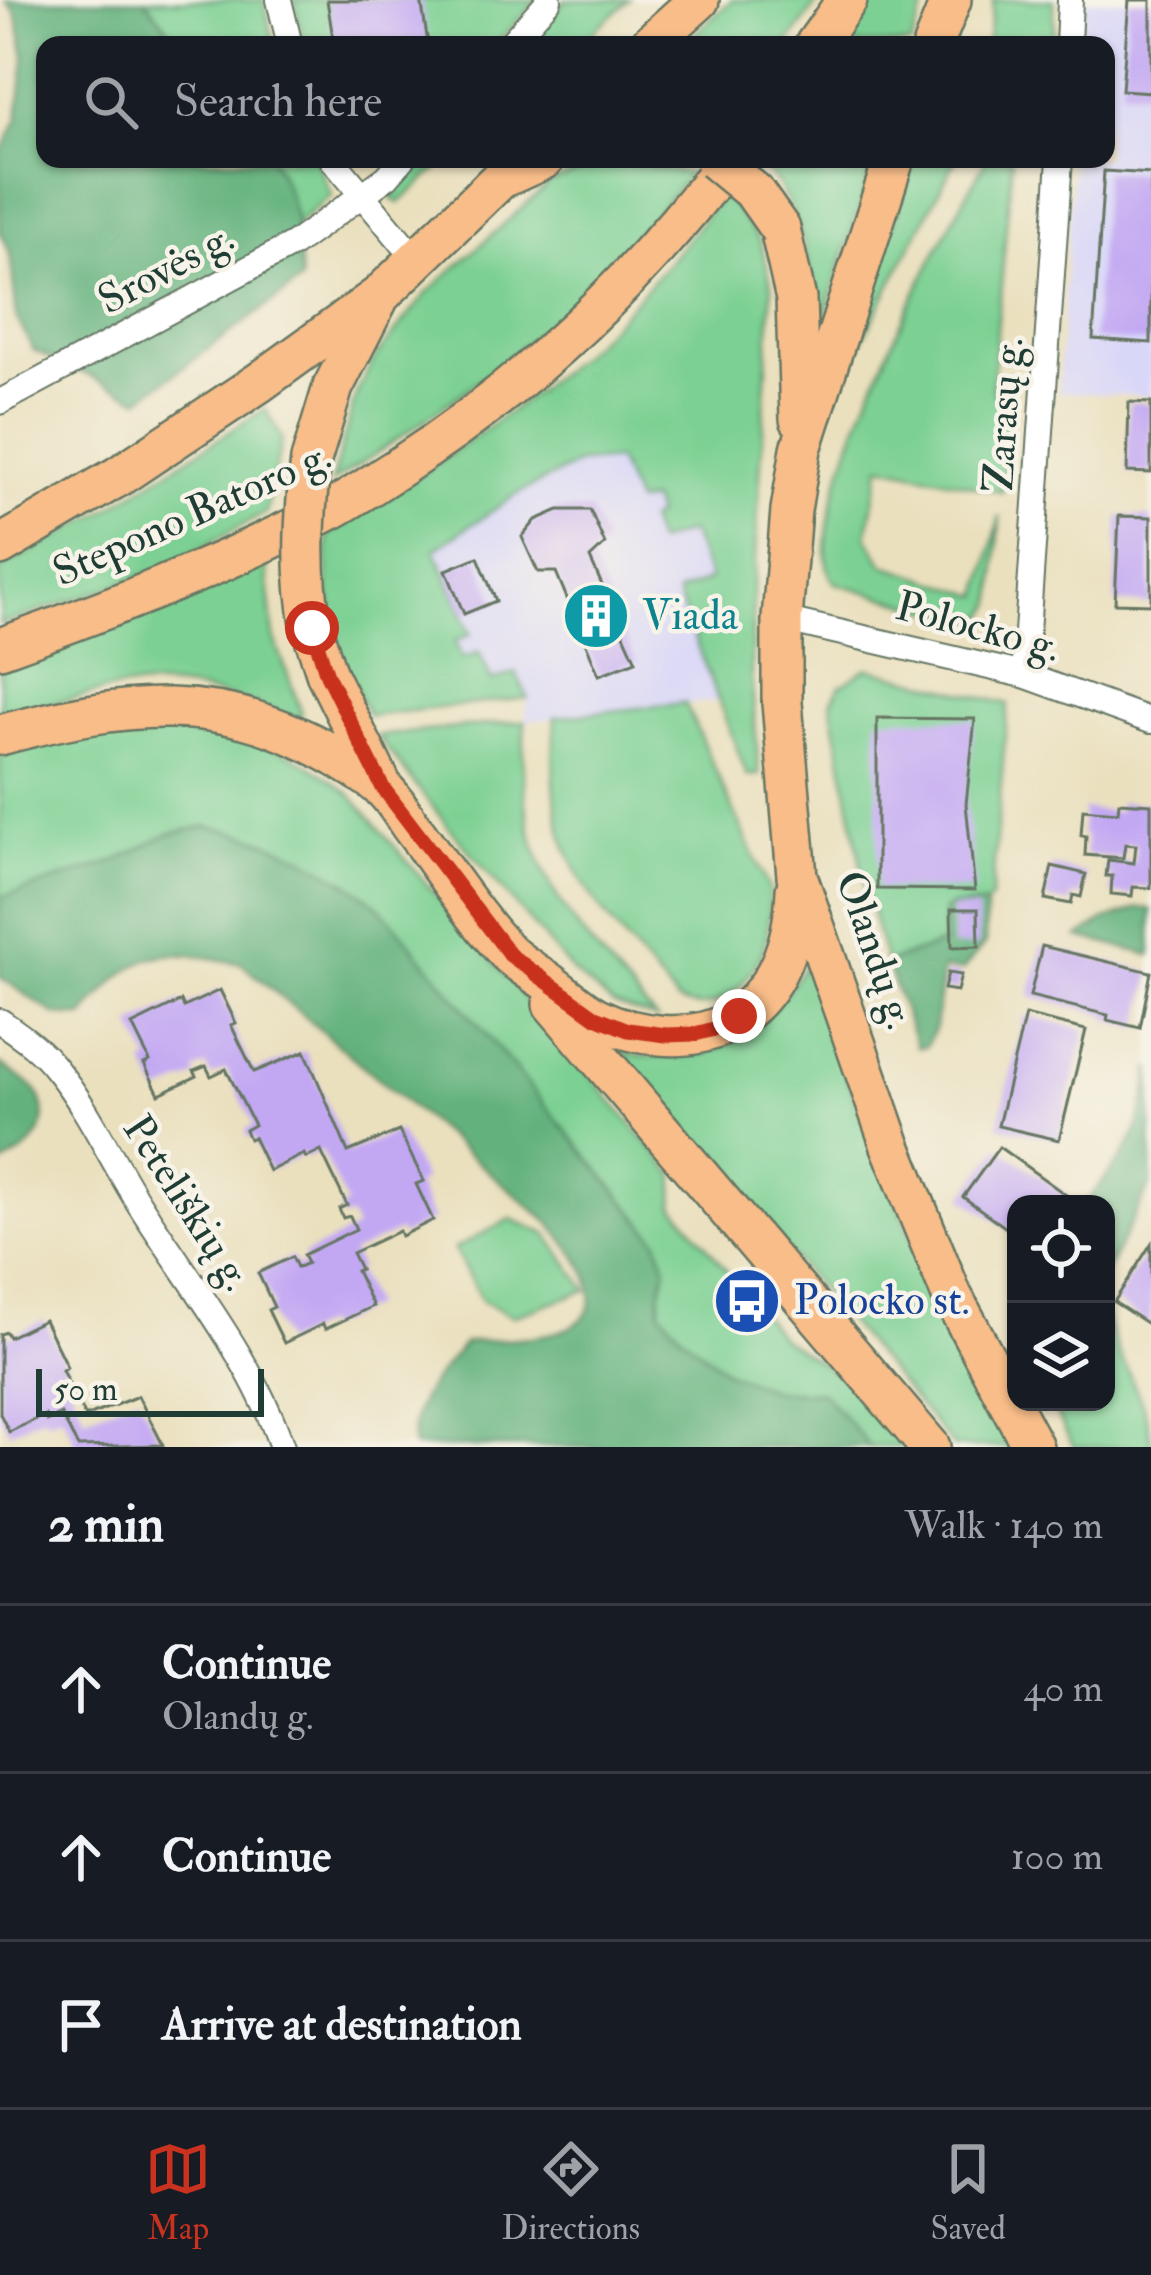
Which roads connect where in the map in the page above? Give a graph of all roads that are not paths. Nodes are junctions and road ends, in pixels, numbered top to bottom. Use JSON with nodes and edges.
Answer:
{"nodes":[{"id":1,"x":280,"y":0,"type":"edge"},
{"id":2,"x":549,"y":0,"type":"edge"},
{"id":3,"x":699,"y":0,"type":"edge"},
{"id":4,"x":847,"y":0,"type":"edge"},
{"id":5,"x":951,"y":0,"type":"edge"},
{"id":6,"x":1070,"y":0,"type":"edge"},
{"id":7,"x":288,"y":36,"type":"edge"},
{"id":8,"x":517,"y":36,"type":"edge"},
{"id":9,"x":659,"y":36,"type":"edge"},
{"id":10,"x":821,"y":36,"type":"edge"},
{"id":11,"x":937,"y":36,"type":"edge"},
{"id":12,"x":1068,"y":36,"type":"edge"},
{"id":13,"x":340,"y":168,"type":"edge"},
{"id":14,"x":393,"y":168,"type":"edge"},
{"id":15,"x":722,"y":168,"type":"edge"},
{"id":16,"x":725,"y":168,"type":"edge"},
{"id":17,"x":891,"y":168,"type":"edge"},
{"id":18,"x":1059,"y":168,"type":"edge"},
{"id":19,"x":511,"y":169,"type":"edge"},
{"id":20,"x":363,"y":194,"type":"junction"},
{"id":21,"x":415,"y":258,"type":"junction"},
{"id":22,"x":379,"y":296,"type":"junction"},
{"id":23,"x":0,"y":402,"type":"edge"},
{"id":24,"x":801,"y":449,"type":"junction"},
{"id":25,"x":0,"y":546,"type":"edge"},
{"id":26,"x":782,"y":619,"type":"junction"},
{"id":27,"x":0,"y":648,"type":"edge"},
{"id":28,"x":1024,"y":675,"type":"junction"},
{"id":29,"x":1151,"y":721,"type":"edge"},
{"id":30,"x":0,"y":735,"type":"edge"},
{"id":31,"x":383,"y":788,"type":"junction"},
{"id":32,"x":797,"y":876,"type":"junction"},
{"id":33,"x":510,"y":955,"type":"junction"},
{"id":34,"x":0,"y":1022,"type":"edge"},
{"id":35,"x":282,"y":1447,"type":"edge"},
{"id":36,"x":931,"y":1447,"type":"edge"},
{"id":37,"x":1033,"y":1447,"type":"edge"}],
"edges":[{"from":1,"to":7,"type":"street"},
{"from":2,"to":8,"type":"street"},
{"from":3,"to":9,"type":"main road"},
{"from":4,"to":10,"type":"main road"},
{"from":5,"to":11,"type":"main road"},
{"from":6,"to":12,"type":"street"},
{"from":13,"to":20,"type":"street"},
{"from":14,"to":20,"type":"street","name":"Srovės g."},
{"from":15,"to":27,"type":"main road","name":"Stepono Batoro g."},
{"from":16,"to":24,"type":"main road","bridge":true},
{"from":17,"to":24,"type":"main road"},
{"from":18,"to":28,"type":"street","name":"Zarasų g."},
{"from":19,"to":21,"type":"main road"},
{"from":20,"to":21,"type":"street"},
{"from":20,"to":23,"type":"street","name":"Srovės g."},
{"from":21,"to":22,"type":"main road"},
{"from":22,"to":25,"type":"main road","name":"Stepono Batoro g."},
{"from":22,"to":31,"type":"main road","bridge":true},
{"from":24,"to":26,"type":"main road","name":"Olandų g."},
{"from":26,"to":28,"type":"street","name":"Polocko g."},
{"from":26,"to":32,"type":"main road","name":"Olandų g."},
{"from":28,"to":29,"type":"street","name":"Polocko g."},
{"from":30,"to":31,"type":"main road"},
{"from":31,"to":33,"type":"main road"},
{"from":32,"to":33,"type":"main road"},
{"from":32,"to":37,"type":"main road","name":"Olandų g."},
{"from":33,"to":36,"type":"main road"},
{"from":34,"to":35,"type":"street","name":"Peteliškių g."}]}
